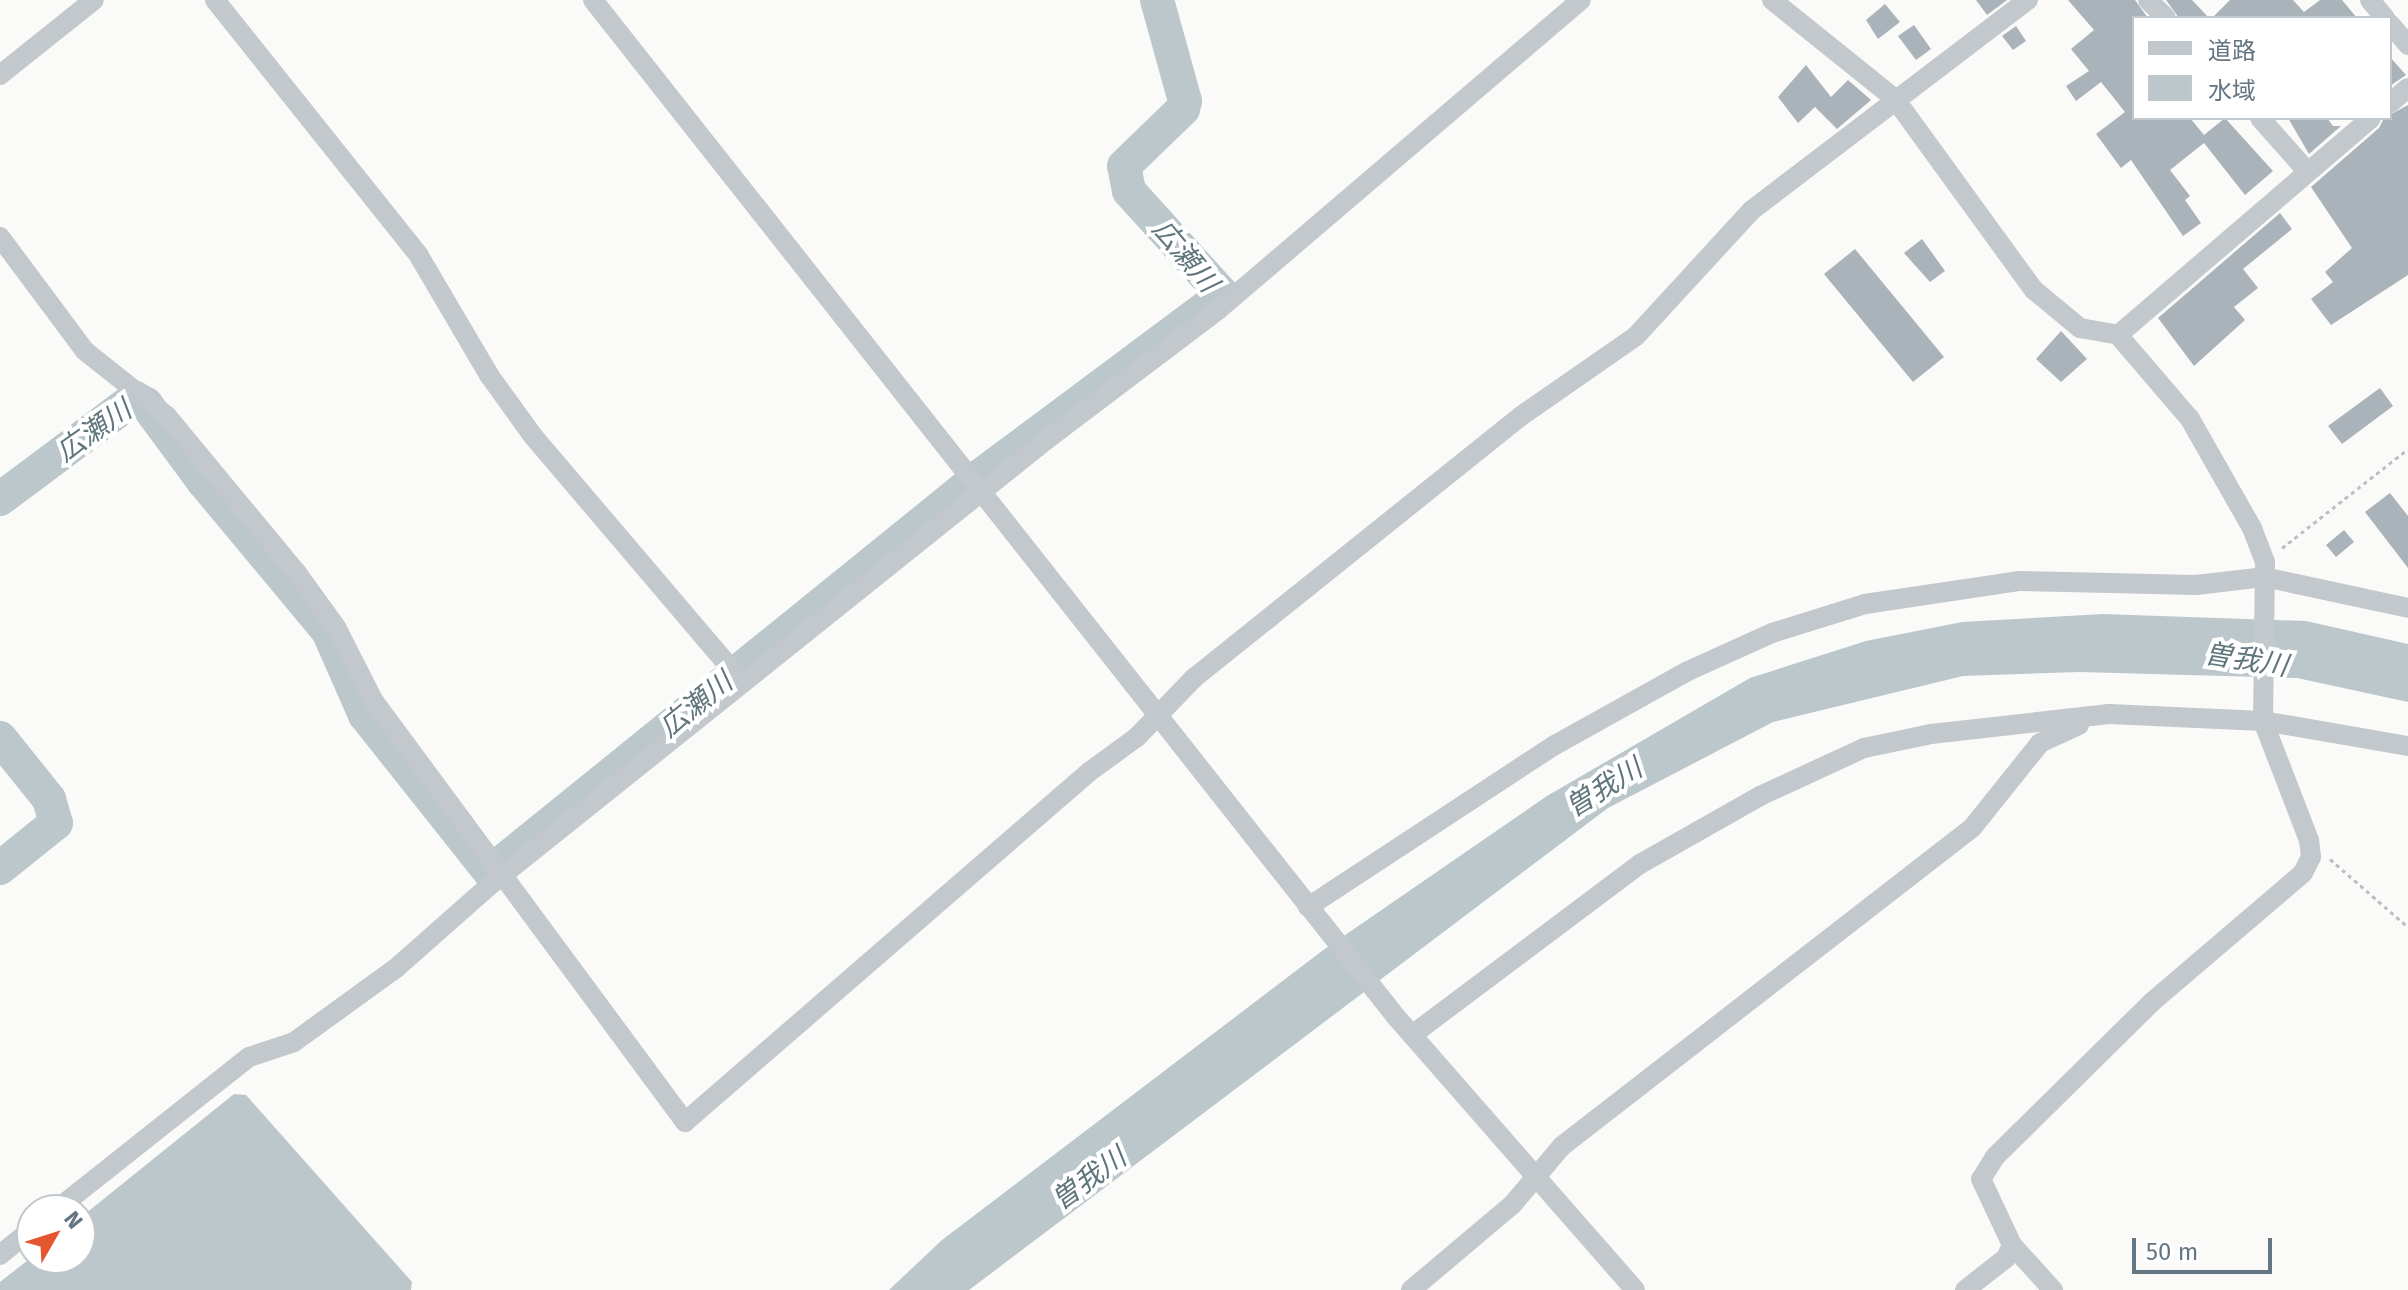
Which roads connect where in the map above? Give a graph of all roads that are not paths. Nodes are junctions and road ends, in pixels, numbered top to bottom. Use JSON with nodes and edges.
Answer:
{"nodes":[{"id":1,"x":94,"y":0,"type":"edge"},
{"id":2,"x":215,"y":0,"type":"edge"},
{"id":3,"x":593,"y":0,"type":"edge"},
{"id":4,"x":1581,"y":0,"type":"edge"},
{"id":5,"x":1772,"y":0,"type":"edge"},
{"id":6,"x":2028,"y":0,"type":"edge"},
{"id":7,"x":2148,"y":0,"type":"edge"},
{"id":8,"x":2370,"y":0,"type":"edge"},
{"id":9,"x":2164,"y":16,"type":"edge"},
{"id":10,"x":2383,"y":16,"type":"edge"},
{"id":11,"x":2392,"y":26,"type":"edge"},
{"id":12,"x":2408,"y":45,"type":"edge"},
{"id":13,"x":0,"y":75,"type":"edge"},
{"id":14,"x":2408,"y":88,"type":"edge"},
{"id":15,"x":1895,"y":99,"type":"junction"},
{"id":16,"x":2392,"y":101,"type":"edge"},
{"id":17,"x":2262,"y":120,"type":"edge"},
{"id":18,"x":2368,"y":120,"type":"edge"},
{"id":19,"x":2306,"y":170,"type":"junction"},
{"id":20,"x":0,"y":237,"type":"edge"},
{"id":21,"x":2118,"y":335,"type":"junction"},
{"id":22,"x":982,"y":495,"type":"junction"},
{"id":23,"x":2265,"y":578,"type":"junction"},
{"id":24,"x":2408,"y":608,"type":"edge"},
{"id":25,"x":743,"y":683,"type":"junction"},
{"id":26,"x":1155,"y":714,"type":"junction"},
{"id":27,"x":2109,"y":714,"type":"junction"},
{"id":28,"x":2262,"y":716,"type":"junction"},
{"id":29,"x":2408,"y":746,"type":"edge"},
{"id":30,"x":504,"y":876,"type":"junction"},
{"id":31,"x":1308,"y":907,"type":"junction"},
{"id":32,"x":1412,"y":1035,"type":"junction"},
{"id":33,"x":1535,"y":1181,"type":"junction"},
{"id":34,"x":76,"y":1194,"type":"edge"},
{"id":35,"x":16,"y":1242,"type":"edge"},
{"id":36,"x":2012,"y":1245,"type":"junction"},
{"id":37,"x":0,"y":1255,"type":"edge"},
{"id":38,"x":1411,"y":1290,"type":"edge"},
{"id":39,"x":1635,"y":1290,"type":"edge"},
{"id":40,"x":1965,"y":1290,"type":"edge"},
{"id":41,"x":2053,"y":1290,"type":"edge"}],
"edges":[{"from":1,"to":13,"type":"street"},
{"from":2,"to":25,"type":"street"},
{"from":3,"to":22,"type":"street"},
{"from":4,"to":22,"type":"street"},
{"from":5,"to":15,"type":"street"},
{"from":6,"to":15,"type":"street"},
{"from":7,"to":9,"type":"street"},
{"from":8,"to":10,"type":"street"},
{"from":11,"to":12,"type":"street"},
{"from":14,"to":16,"type":"street"},
{"from":15,"to":21,"type":"street"},
{"from":15,"to":26,"type":"street"},
{"from":17,"to":19,"type":"street"},
{"from":18,"to":19,"type":"street"},
{"from":19,"to":21,"type":"street"},
{"from":20,"to":30,"type":"street"},
{"from":21,"to":23,"type":"street"},
{"from":22,"to":25,"type":"street"},
{"from":22,"to":26,"type":"street"},
{"from":23,"to":24,"type":"street"},
{"from":23,"to":28,"type":"street"},
{"from":23,"to":31,"type":"street"},
{"from":25,"to":30,"type":"street"},
{"from":26,"to":30,"type":"street"},
{"from":26,"to":31,"type":"street"},
{"from":27,"to":28,"type":"street"},
{"from":27,"to":32,"type":"street"},
{"from":27,"to":33,"type":"street"},
{"from":28,"to":29,"type":"street"},
{"from":28,"to":36,"type":"street"},
{"from":30,"to":34,"type":"street"},
{"from":31,"to":32,"type":"street"},
{"from":32,"to":33,"type":"street"},
{"from":33,"to":38,"type":"street"},
{"from":33,"to":39,"type":"street"},
{"from":35,"to":37,"type":"street"},
{"from":36,"to":40,"type":"street"},
{"from":36,"to":41,"type":"street"}]}
